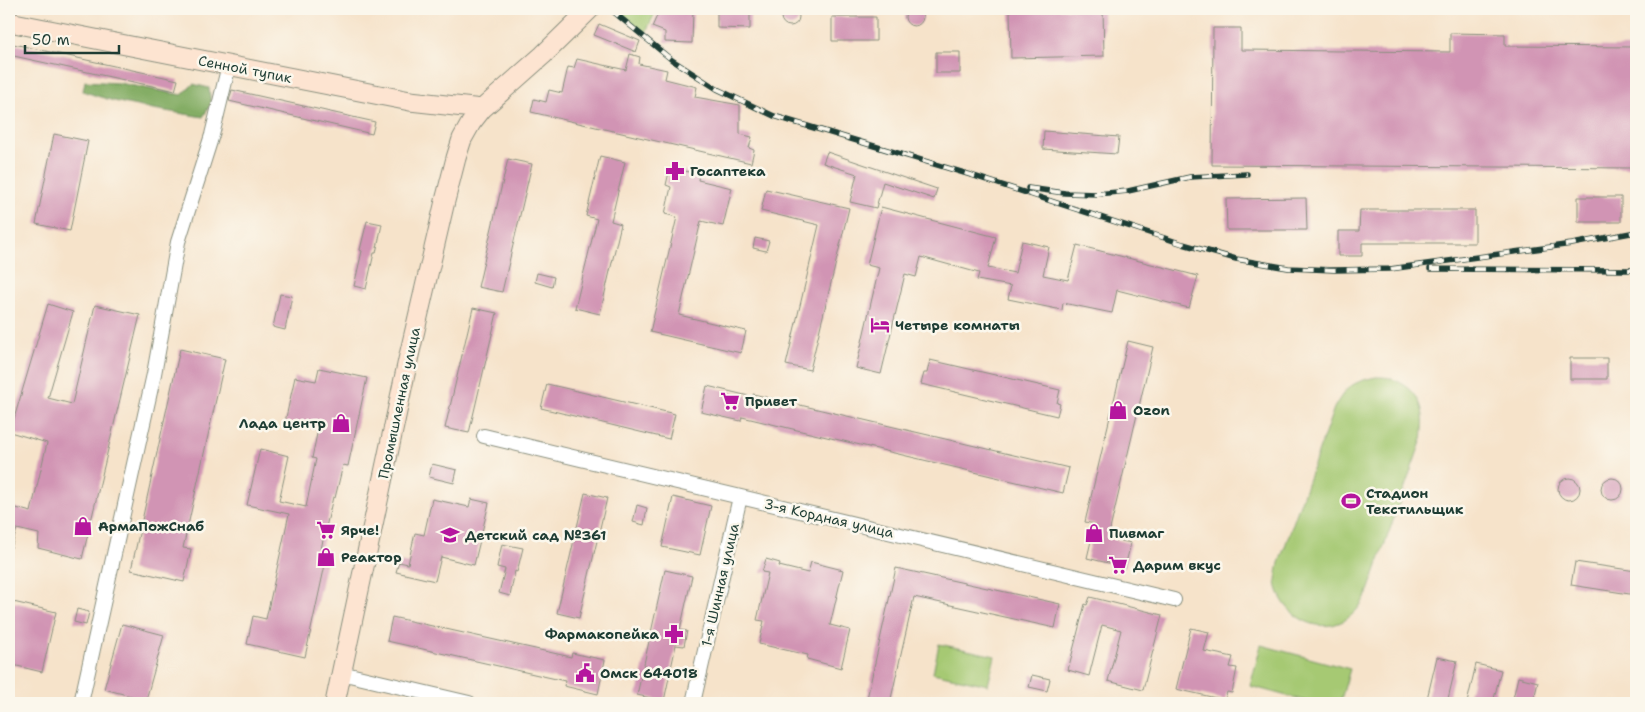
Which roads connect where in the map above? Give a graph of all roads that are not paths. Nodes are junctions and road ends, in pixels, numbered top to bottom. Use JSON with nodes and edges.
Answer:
{"nodes":[{"id":1,"x":590,"y":9,"type":"edge"},
{"id":2,"x":9,"y":22,"type":"edge"},
{"id":3,"x":228,"y":66,"type":"junction"},
{"id":4,"x":482,"y":110,"type":"junction"},
{"id":5,"x":484,"y":436,"type":"dead end"},
{"id":6,"x":740,"y":497,"type":"junction"},
{"id":7,"x":1174,"y":600,"type":"dead end"},
{"id":8,"x":340,"y":673,"type":"junction"},
{"id":9,"x":81,"y":703,"type":"edge"},
{"id":10,"x":335,"y":703,"type":"edge"},
{"id":11,"x":469,"y":703,"type":"edge"},
{"id":12,"x":693,"y":703,"type":"edge"}],
"edges":[{"from":1,"to":4,"type":"main road","name":"Промышленная улица"},
{"from":2,"to":3,"type":"main road","name":"Сенной тупик"},
{"from":3,"to":4,"type":"main road","name":"Сенной тупик"},
{"from":3,"to":9,"type":"street"},
{"from":4,"to":8,"type":"main road","name":"Промышленная улица"},
{"from":5,"to":6,"type":"street","name":"3-я Кордная улица"},
{"from":6,"to":7,"type":"street","name":"3-я Кордная улица"},
{"from":6,"to":12,"type":"street","name":"1-я Шинная улица"},
{"from":8,"to":10,"type":"main road","name":"Промышленная улица"},
{"from":8,"to":11,"type":"street"}]}
